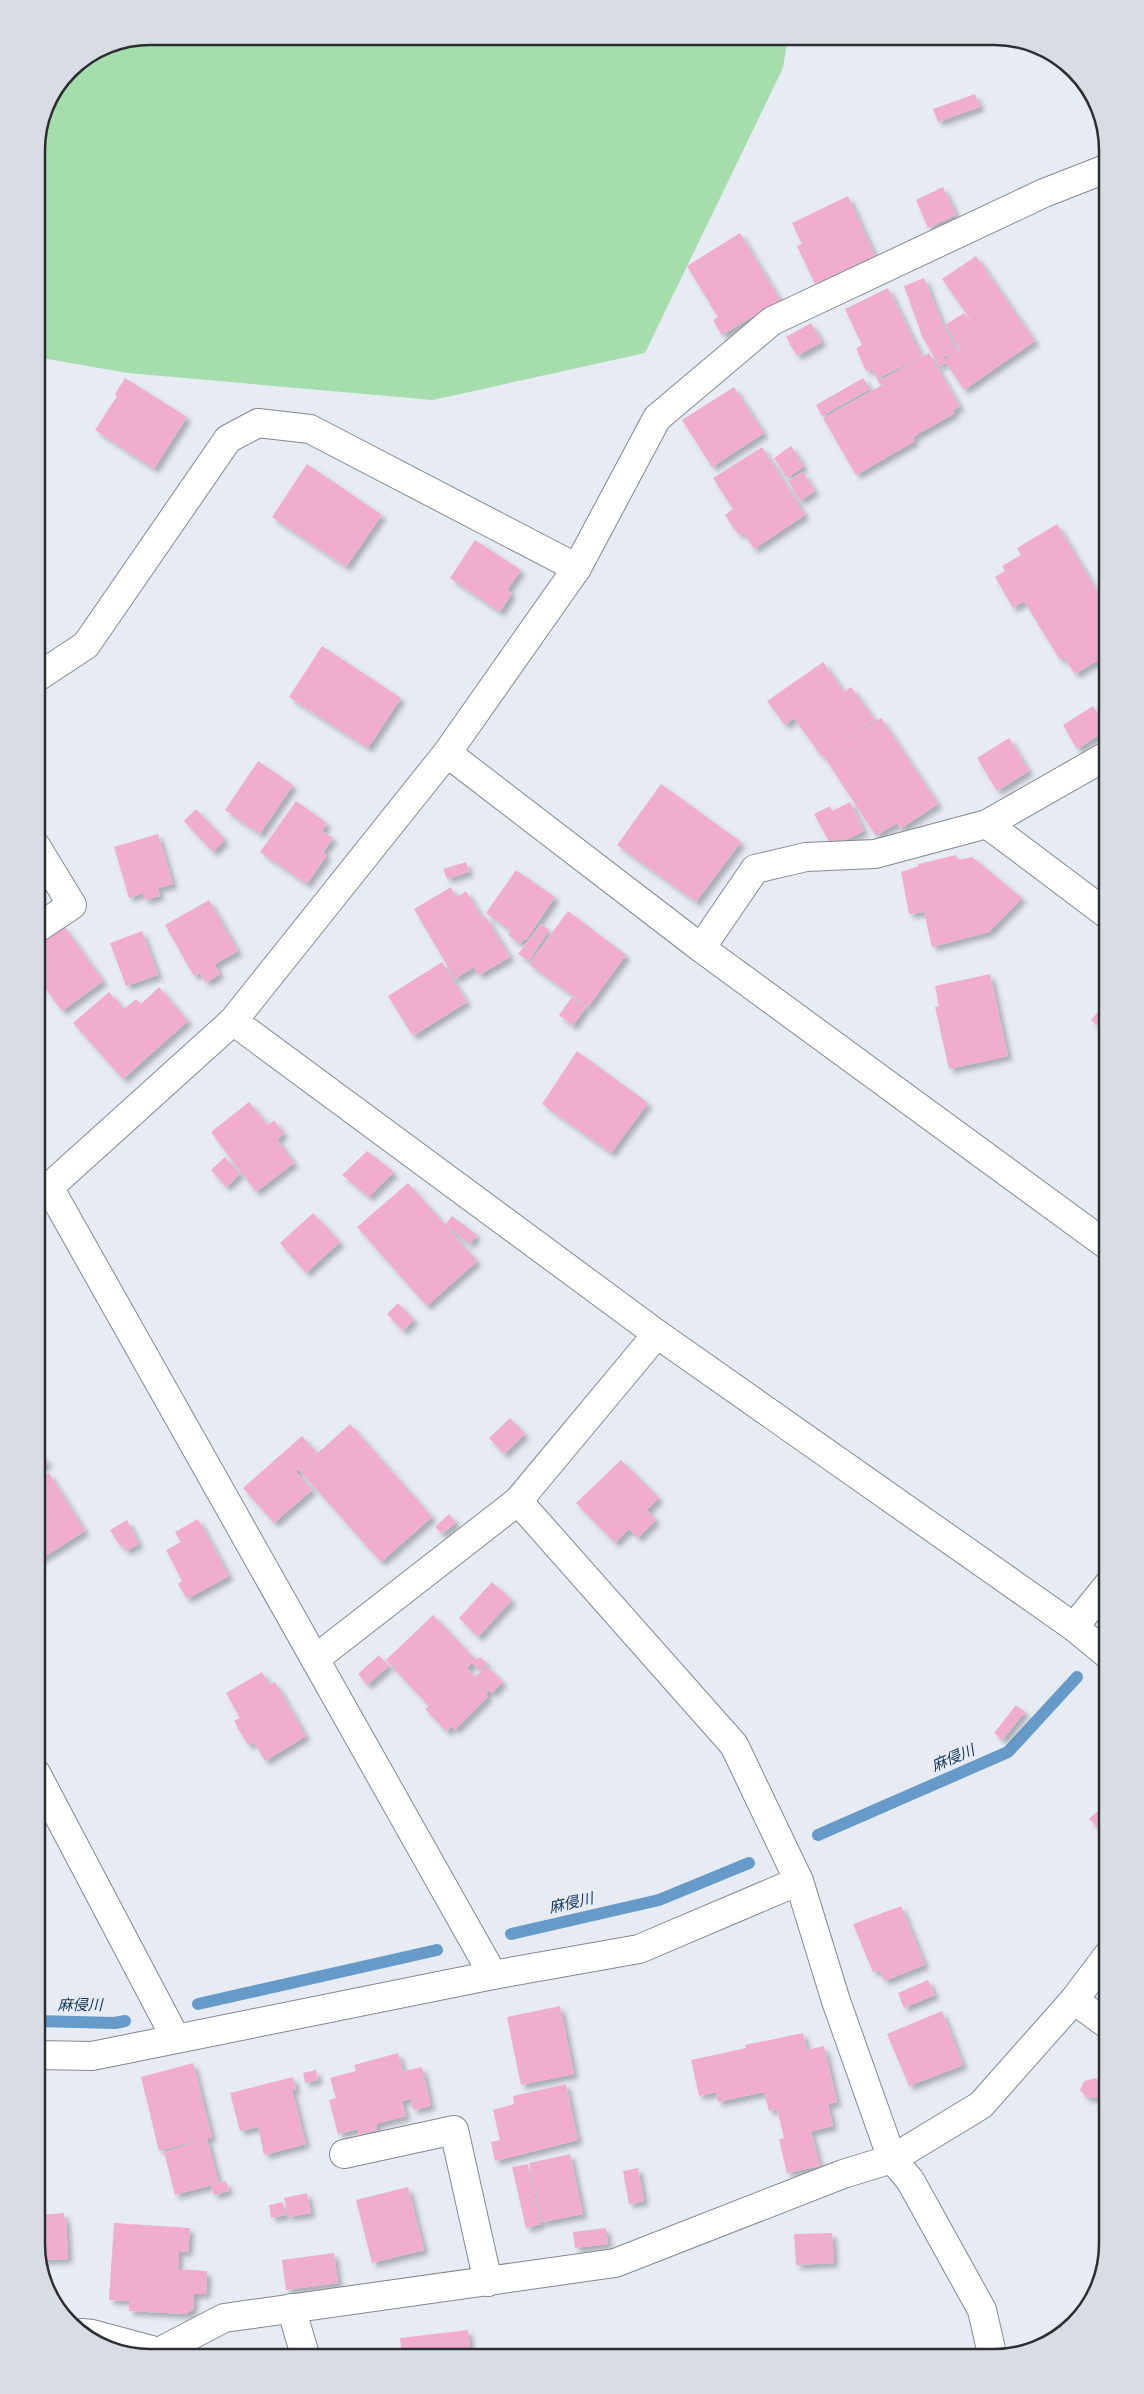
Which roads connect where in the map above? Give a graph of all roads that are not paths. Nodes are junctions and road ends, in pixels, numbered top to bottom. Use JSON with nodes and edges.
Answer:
{"nodes":[{"id":1,"x":1099,"y":172,"type":"edge"},
{"id":2,"x":577,"y":568,"type":"junction"},
{"id":3,"x":45,"y":672,"type":"edge"},
{"id":4,"x":447,"y":753,"type":"junction"},
{"id":5,"x":1099,"y":760,"type":"edge"},
{"id":6,"x":987,"y":824,"type":"junction"},
{"id":7,"x":45,"y":860,"type":"edge"},
{"id":8,"x":1099,"y":908,"type":"edge"},
{"id":9,"x":45,"y":923,"type":"edge"},
{"id":10,"x":701,"y":948,"type":"junction"},
{"id":11,"x":233,"y":1021,"type":"junction"},
{"id":12,"x":45,"y":1191,"type":"edge"},
{"id":13,"x":45,"y":1196,"type":"edge"},
{"id":14,"x":1099,"y":1239,"type":"edge"},
{"id":15,"x":657,"y":1334,"type":"junction"},
{"id":16,"x":518,"y":1501,"type":"junction"},
{"id":17,"x":1099,"y":1596,"type":"edge"},
{"id":18,"x":1074,"y":1627,"type":"junction"},
{"id":19,"x":1099,"y":1647,"type":"edge"},
{"id":20,"x":315,"y":1659,"type":"junction"},
{"id":21,"x":45,"y":1790,"type":"edge"},
{"id":22,"x":799,"y":1881,"type":"junction"},
{"id":23,"x":1099,"y":1966,"type":"edge"},
{"id":24,"x":493,"y":1975,"type":"junction"},
{"id":25,"x":1074,"y":2000,"type":"junction"},
{"id":26,"x":1099,"y":2018,"type":"edge"},
{"id":27,"x":175,"y":2038,"type":"junction"},
{"id":28,"x":45,"y":2055,"type":"edge"},
{"id":29,"x":344,"y":2154,"type":"dead end"},
{"id":30,"x":892,"y":2159,"type":"junction"},
{"id":31,"x":488,"y":2282,"type":"junction"},
{"id":32,"x":291,"y":2308,"type":"junction"},
{"id":33,"x":104,"y":2338,"type":"edge"},
{"id":34,"x":134,"y":2348,"type":"edge"},
{"id":35,"x":168,"y":2349,"type":"edge"},
{"id":36,"x":303,"y":2349,"type":"edge"},
{"id":37,"x":991,"y":2349,"type":"edge"}],
"edges":[{"from":1,"to":2,"type":"street"},
{"from":2,"to":3,"type":"street"},
{"from":2,"to":4,"type":"street"},
{"from":4,"to":10,"type":"street"},
{"from":4,"to":11,"type":"street"},
{"from":5,"to":6,"type":"street"},
{"from":6,"to":8,"type":"street"},
{"from":6,"to":10,"type":"street"},
{"from":7,"to":9,"type":"street"},
{"from":10,"to":14,"type":"street"},
{"from":11,"to":12,"type":"street"},
{"from":11,"to":15,"type":"street"},
{"from":13,"to":20,"type":"street"},
{"from":15,"to":16,"type":"street"},
{"from":15,"to":18,"type":"street"},
{"from":16,"to":20,"type":"street"},
{"from":16,"to":22,"type":"street"},
{"from":17,"to":18,"type":"street"},
{"from":18,"to":19,"type":"street"},
{"from":20,"to":24,"type":"street"},
{"from":21,"to":27,"type":"street"},
{"from":22,"to":24,"type":"street"},
{"from":22,"to":30,"type":"street"},
{"from":23,"to":25,"type":"street"},
{"from":24,"to":27,"type":"street"},
{"from":25,"to":26,"type":"street"},
{"from":25,"to":30,"type":"street"},
{"from":27,"to":28,"type":"street"},
{"from":29,"to":31,"type":"street"},
{"from":30,"to":31,"type":"street"},
{"from":30,"to":37,"type":"street"},
{"from":31,"to":32,"type":"street"},
{"from":32,"to":35,"type":"street"},
{"from":32,"to":36,"type":"street"},
{"from":33,"to":34,"type":"street"}]}
